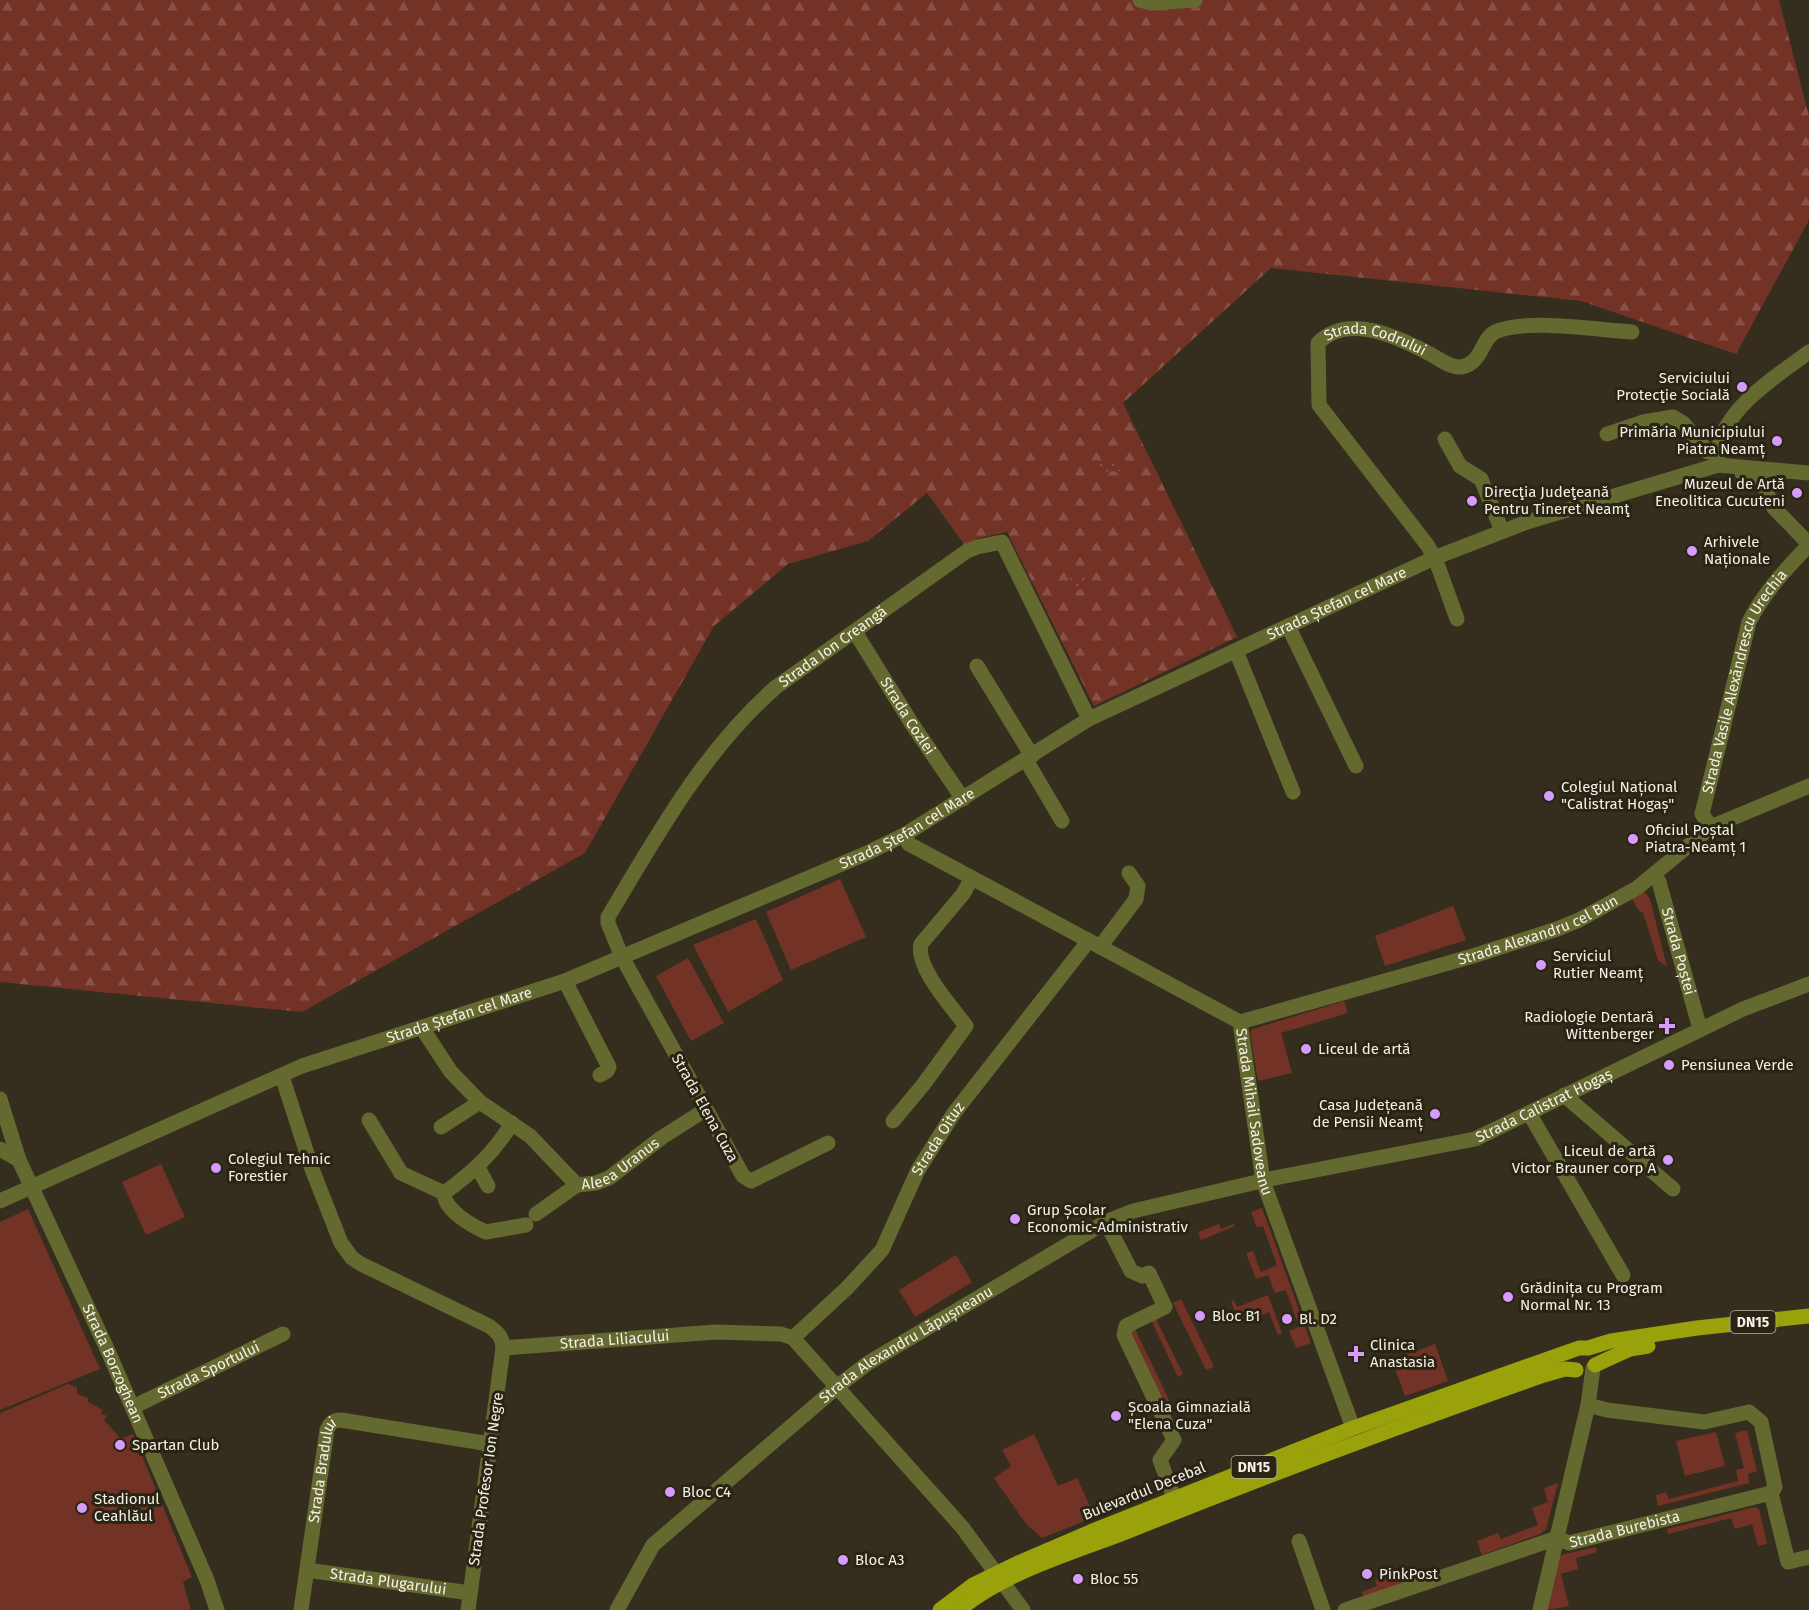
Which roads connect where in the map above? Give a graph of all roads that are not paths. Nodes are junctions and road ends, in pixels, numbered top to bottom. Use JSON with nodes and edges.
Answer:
{"nodes":[{"id":1,"x":1140,"y":0,"type":"edge"},
{"id":2,"x":1195,"y":0,"type":"edge"},
{"id":3,"x":1632,"y":332,"type":"dead end"},
{"id":4,"x":1809,"y":352,"type":"edge"},
{"id":5,"x":1607,"y":434,"type":"dead end"},
{"id":6,"x":1445,"y":439,"type":"dead end"},
{"id":7,"x":1720,"y":461,"type":"junction"},
{"id":8,"x":1809,"y":473,"type":"edge"},
{"id":9,"x":1502,"y":531,"type":"junction"},
{"id":10,"x":1809,"y":544,"type":"edge"},
{"id":11,"x":1434,"y":558,"type":"junction"},
{"id":12,"x":1457,"y":619,"type":"dead end"},
{"id":13,"x":1288,"y":626,"type":"junction"},
{"id":14,"x":855,"y":632,"type":"junction"},
{"id":15,"x":1236,"y":651,"type":"junction"},
{"id":16,"x":977,"y":666,"type":"dead end"},
{"id":17,"x":1089,"y":719,"type":"junction"},
{"id":18,"x":1029,"y":758,"type":"junction"},
{"id":19,"x":1356,"y":766,"type":"dead end"},
{"id":20,"x":1809,"y":786,"type":"edge"},
{"id":21,"x":1293,"y":792,"type":"dead end"},
{"id":22,"x":963,"y":799,"type":"junction"},
{"id":23,"x":1062,"y":821,"type":"dead end"},
{"id":24,"x":1711,"y":827,"type":"junction"},
{"id":25,"x":904,"y":835,"type":"junction"},
{"id":26,"x":1129,"y":873,"type":"dead end"},
{"id":27,"x":1655,"y":874,"type":"junction"},
{"id":28,"x":972,"y":878,"type":"junction"},
{"id":29,"x":1094,"y":943,"type":"junction"},
{"id":30,"x":622,"y":957,"type":"junction"},
{"id":31,"x":566,"y":981,"type":"junction"},
{"id":32,"x":1809,"y":984,"type":"edge"},
{"id":33,"x":1240,"y":1022,"type":"junction"},
{"id":34,"x":422,"y":1028,"type":"junction"},
{"id":35,"x":1700,"y":1029,"type":"junction"},
{"id":36,"x":600,"y":1075,"type":"dead end"},
{"id":37,"x":282,"y":1076,"type":"junction"},
{"id":38,"x":1564,"y":1095,"type":"junction"},
{"id":39,"x":0,"y":1099,"type":"edge"},
{"id":40,"x":480,"y":1102,"type":"junction"},
{"id":41,"x":705,"y":1110,"type":"junction"},
{"id":42,"x":1529,"y":1113,"type":"junction"},
{"id":43,"x":369,"y":1120,"type":"dead end"},
{"id":44,"x":893,"y":1121,"type":"dead end"},
{"id":45,"x":512,"y":1123,"type":"junction"},
{"id":46,"x":441,"y":1127,"type":"dead end"},
{"id":47,"x":828,"y":1143,"type":"dead end"},
{"id":48,"x":0,"y":1149,"type":"edge"},
{"id":49,"x":19,"y":1160,"type":"junction"},
{"id":50,"x":478,"y":1168,"type":"junction"},
{"id":51,"x":1263,"y":1181,"type":"junction"},
{"id":52,"x":488,"y":1185,"type":"dead end"},
{"id":53,"x":577,"y":1185,"type":"junction"},
{"id":54,"x":32,"y":1187,"type":"junction"},
{"id":55,"x":1672,"y":1189,"type":"dead end"},
{"id":56,"x":444,"y":1193,"type":"junction"},
{"id":57,"x":0,"y":1202,"type":"edge"},
{"id":58,"x":1106,"y":1222,"type":"junction"},
{"id":59,"x":1623,"y":1275,"type":"dead end"},
{"id":60,"x":1809,"y":1316,"type":"edge"},
{"id":61,"x":1809,"y":1324,"type":"edge"},
{"id":62,"x":283,"y":1334,"type":"dead end"},
{"id":63,"x":793,"y":1338,"type":"junction"},
{"id":64,"x":504,"y":1348,"type":"junction"},
{"id":65,"x":1581,"y":1350,"type":"junction"},
{"id":66,"x":1586,"y":1368,"type":"junction"},
{"id":67,"x":838,"y":1386,"type":"junction"},
{"id":68,"x":1590,"y":1400,"type":"junction"},
{"id":69,"x":133,"y":1407,"type":"junction"},
{"id":70,"x":1353,"y":1428,"type":"junction"},
{"id":71,"x":490,"y":1444,"type":"junction"},
{"id":72,"x":1771,"y":1493,"type":"junction"},
{"id":73,"x":1174,"y":1498,"type":"junction"},
{"id":74,"x":1557,"y":1538,"type":"junction"},
{"id":75,"x":1299,"y":1540,"type":"dead end"},
{"id":76,"x":1809,"y":1557,"type":"edge"},
{"id":77,"x":307,"y":1570,"type":"junction"},
{"id":78,"x":999,"y":1578,"type":"junction"},
{"id":79,"x":470,"y":1593,"type":"junction"},
{"id":80,"x":217,"y":1610,"type":"edge"},
{"id":81,"x":301,"y":1610,"type":"edge"},
{"id":82,"x":468,"y":1610,"type":"edge"},
{"id":83,"x":617,"y":1610,"type":"edge"},
{"id":84,"x":940,"y":1610,"type":"edge"},
{"id":85,"x":959,"y":1610,"type":"edge"},
{"id":86,"x":1023,"y":1610,"type":"edge"},
{"id":87,"x":1323,"y":1610,"type":"edge"},
{"id":88,"x":1345,"y":1610,"type":"edge"},
{"id":89,"x":1540,"y":1610,"type":"edge"}],
"edges":[{"from":1,"to":2,"type":"street"},
{"from":3,"to":11,"type":"street","name":"Strada Codrului"},
{"from":4,"to":7,"type":"street"},
{"from":5,"to":7,"type":"street","name":"Strada Vasile Alexăndrescu Urechia"},
{"from":6,"to":9,"type":"street"},
{"from":7,"to":8,"type":"street","name":"Strada Ștefan cel Mare"},
{"from":7,"to":9,"type":"street","name":"Strada Ștefan cel Mare"},
{"from":7,"to":10,"type":"street","name":"Strada Vasile Alexăndrescu Urechia"},
{"from":9,"to":11,"type":"street","name":"Strada Ștefan cel Mare"},
{"from":10,"to":24,"type":"street","name":"Strada Vasile Alexăndrescu Urechia"},
{"from":11,"to":12,"type":"street"},
{"from":11,"to":13,"type":"street","name":"Strada Ștefan cel Mare"},
{"from":13,"to":15,"type":"street","name":"Strada Ștefan cel Mare"},
{"from":13,"to":19,"type":"street"},
{"from":14,"to":17,"type":"street","name":"Strada Ion Creangă"},
{"from":14,"to":22,"type":"street","name":"Strada Cozlei"},
{"from":14,"to":30,"type":"street","name":"Strada Ion Creangă"},
{"from":15,"to":17,"type":"street","name":"Strada Ștefan cel Mare"},
{"from":15,"to":21,"type":"street"},
{"from":16,"to":18,"type":"street"},
{"from":17,"to":18,"type":"street","name":"Strada Ștefan cel Mare"},
{"from":18,"to":22,"type":"street","name":"Strada Ștefan cel Mare"},
{"from":18,"to":23,"type":"street"},
{"from":20,"to":24,"type":"street","name":"Strada Alexandru cel Bun"},
{"from":22,"to":25,"type":"street","name":"Strada Ștefan cel Mare"},
{"from":24,"to":27,"type":"street","name":"Strada Alexandru cel Bun"},
{"from":25,"to":28,"type":"street","name":"Strada Mihail Sadoveanu"},
{"from":25,"to":30,"type":"street","name":"Strada Ștefan cel Mare"},
{"from":26,"to":29,"type":"street","name":"Strada Oituz"},
{"from":27,"to":33,"type":"street","name":"Strada Alexandru cel Bun"},
{"from":27,"to":35,"type":"street","name":"Strada Poștei"},
{"from":28,"to":29,"type":"street","name":"Strada Mihail Sadoveanu"},
{"from":28,"to":44,"type":"street"},
{"from":29,"to":33,"type":"street","name":"Strada Mihail Sadoveanu"},
{"from":29,"to":63,"type":"street","name":"Strada Oituz"},
{"from":30,"to":31,"type":"street","name":"Strada Ștefan cel Mare"},
{"from":30,"to":41,"type":"street","name":"Strada Elena Cuza"},
{"from":31,"to":34,"type":"street","name":"Strada Ștefan cel Mare"},
{"from":31,"to":36,"type":"street"},
{"from":32,"to":35,"type":"street","name":"Strada Calistrat Hogaș"},
{"from":33,"to":51,"type":"street","name":"Strada Mihail Sadoveanu"},
{"from":34,"to":37,"type":"street","name":"Strada Ștefan cel Mare"},
{"from":34,"to":40,"type":"street","name":"Aleea Uranus"},
{"from":35,"to":38,"type":"street","name":"Strada Calistrat Hogaș"},
{"from":37,"to":54,"type":"street","name":"Strada Ștefan cel Mare"},
{"from":37,"to":64,"type":"street"},
{"from":38,"to":42,"type":"street","name":"Strada Calistrat Hogaș"},
{"from":38,"to":55,"type":"street"},
{"from":39,"to":49,"type":"street","name":"Strada Borzoghean"},
{"from":40,"to":45,"type":"street","name":"Aleea Uranus"},
{"from":40,"to":46,"type":"street"},
{"from":41,"to":47,"type":"street","name":"Strada Elena Cuza"},
{"from":41,"to":53,"type":"street","name":"Aleea Uranus"},
{"from":42,"to":51,"type":"street","name":"Strada Calistrat Hogaș"},
{"from":42,"to":59,"type":"street"},
{"from":43,"to":56,"type":"street"},
{"from":45,"to":50,"type":"street"},
{"from":45,"to":53,"type":"street","name":"Aleea Uranus"},
{"from":48,"to":49,"type":"street"},
{"from":49,"to":54,"type":"street","name":"Strada Borzoghean"},
{"from":50,"to":52,"type":"street"},
{"from":50,"to":56,"type":"street"},
{"from":51,"to":58,"type":"street","name":"Strada Alexandru Lăpușneanu"},
{"from":51,"to":70,"type":"street","name":"Strada Mihail Sadoveanu"},
{"from":53,"to":56,"type":"street"},
{"from":54,"to":57,"type":"street","name":"Strada Ștefan cel Mare"},
{"from":54,"to":69,"type":"street","name":"Strada Borzoghean"},
{"from":58,"to":67,"type":"street","name":"Strada Alexandru Lăpușneanu"},
{"from":58,"to":73,"type":"street"},
{"from":60,"to":65,"type":"main road","name":"Bulevardul Decebal","number":"DN15"},
{"from":61,"to":66,"type":"main road","name":"Bulevardul Decebal","number":"DN15"},
{"from":62,"to":69,"type":"street","name":"Strada Sportului"},
{"from":63,"to":64,"type":"street","name":"Strada Liliacului"},
{"from":63,"to":67,"type":"street"},
{"from":64,"to":71,"type":"street","name":"Strada Profesor Ion Negre"},
{"from":65,"to":66,"type":"main road"},
{"from":65,"to":66,"type":"main road"},
{"from":65,"to":70,"type":"main road","name":"Bulevardul Decebal","number":"DN15"},
{"from":66,"to":68,"type":"street"},
{"from":66,"to":78,"type":"main road","name":"Bulevardul Decebal","number":"DN15"},
{"from":67,"to":78,"type":"street"},
{"from":67,"to":83,"type":"street","name":"Strada Alexandru Lăpușneanu"},
{"from":68,"to":72,"type":"street"},
{"from":68,"to":74,"type":"street"},
{"from":69,"to":80,"type":"street","name":"Strada Borzoghean"},
{"from":70,"to":73,"type":"main road","name":"Bulevardul Decebal","number":"DN15"},
{"from":71,"to":77,"type":"street","name":"Strada Bradului"},
{"from":71,"to":79,"type":"street","name":"Strada Profesor Ion Negre"},
{"from":72,"to":74,"type":"street","name":"Strada Burebista"},
{"from":72,"to":76,"type":"street"},
{"from":73,"to":78,"type":"main road","name":"Bulevardul Decebal","number":"DN15"},
{"from":74,"to":88,"type":"street","name":"Strada Burebista"},
{"from":74,"to":89,"type":"street"},
{"from":75,"to":87,"type":"street"},
{"from":77,"to":79,"type":"street","name":"Strada Plugarului"},
{"from":77,"to":81,"type":"street","name":"Strada Bradului"},
{"from":78,"to":84,"type":"main road","name":"Bulevardul Decebal","number":"DN15"},
{"from":78,"to":85,"type":"main road","name":"Bulevardul Decebal","number":"DN15"},
{"from":78,"to":86,"type":"street"},
{"from":79,"to":82,"type":"street","name":"Strada Profesor Ion Negre"}]}
